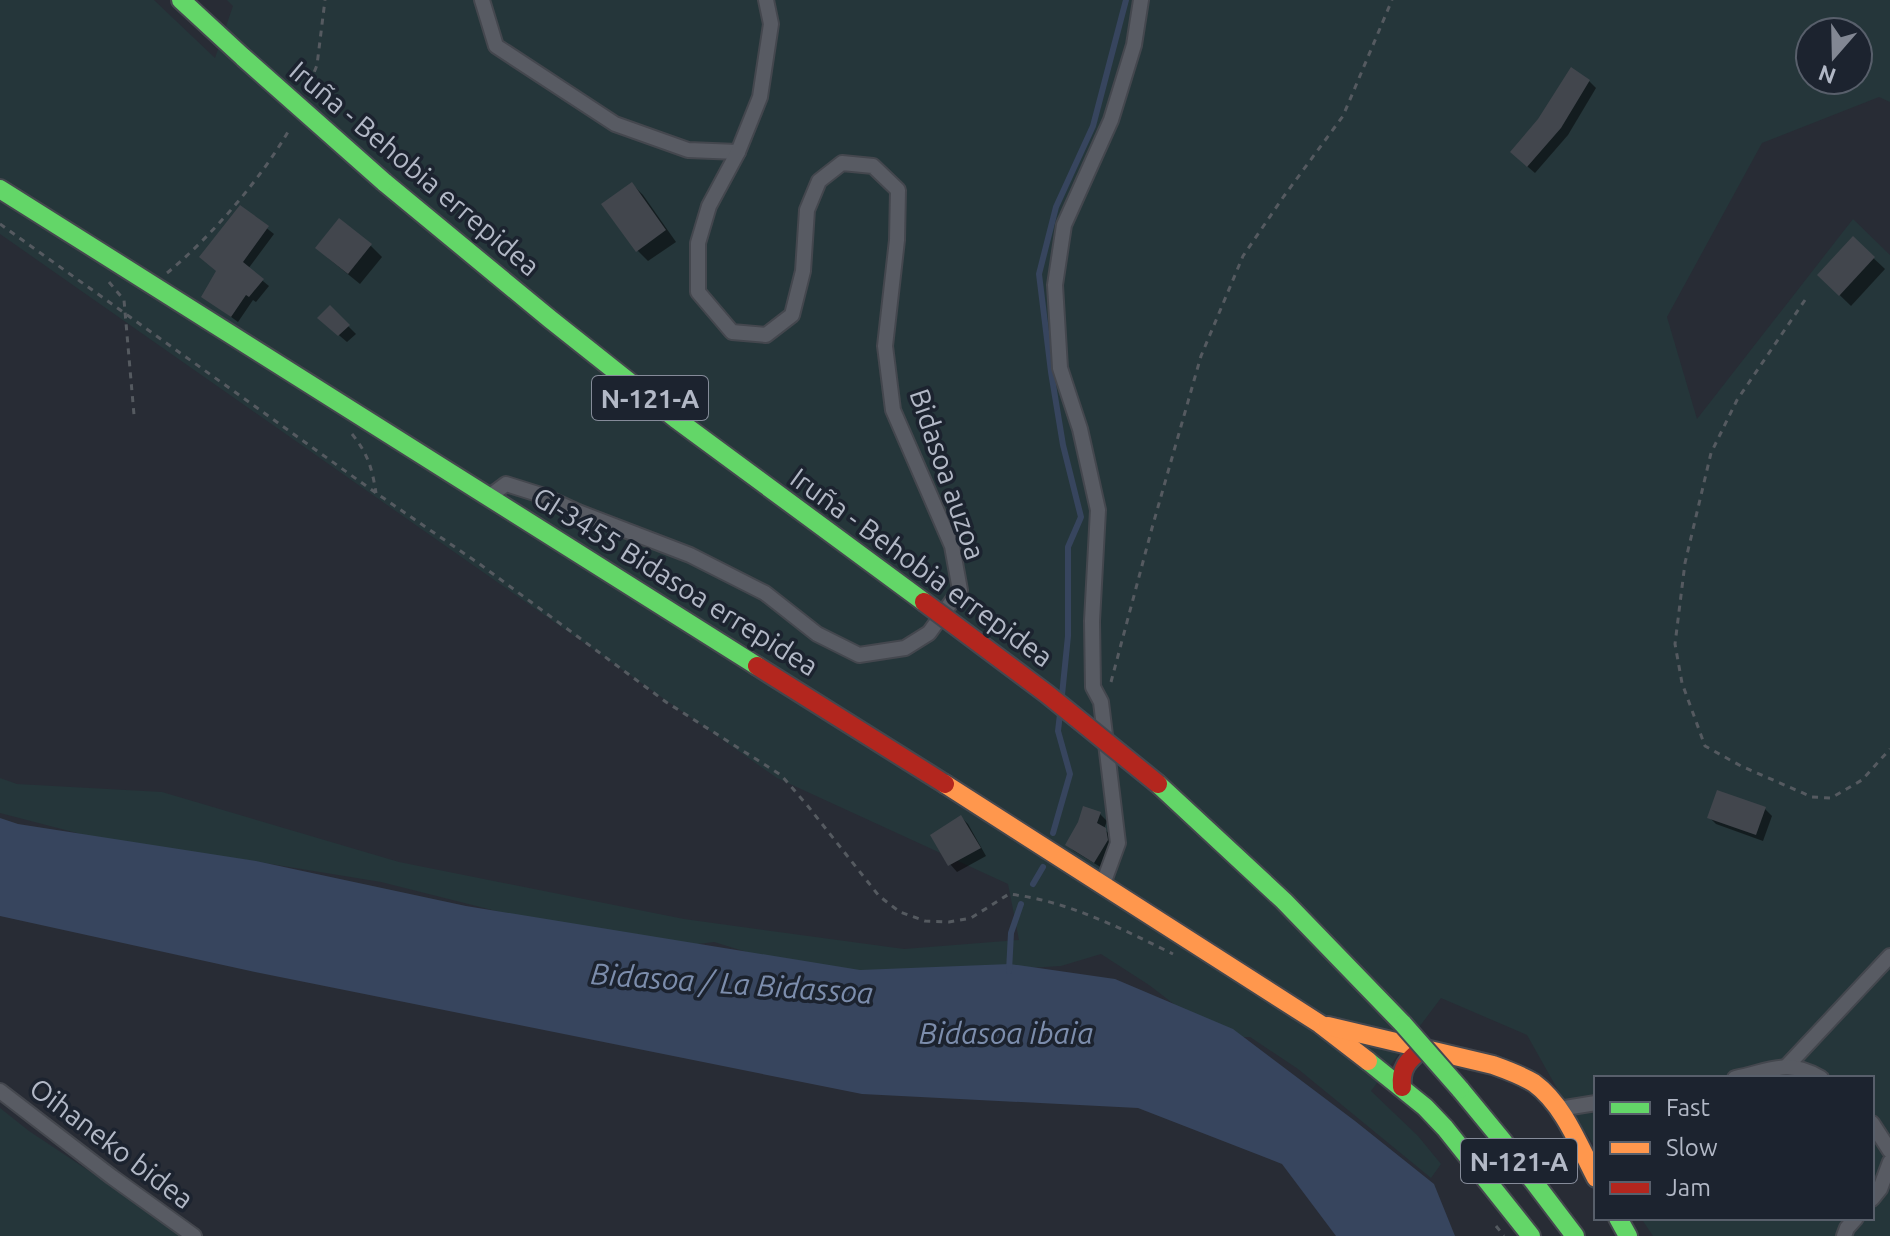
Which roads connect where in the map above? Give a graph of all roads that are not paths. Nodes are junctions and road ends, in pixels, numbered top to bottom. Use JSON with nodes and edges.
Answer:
{"nodes":[{"id":1,"x":181,"y":0,"type":"edge"},
{"id":2,"x":482,"y":0,"type":"edge"},
{"id":3,"x":766,"y":0,"type":"edge"},
{"id":4,"x":1141,"y":0,"type":"edge"},
{"id":5,"x":738,"y":152,"type":"junction"},
{"id":6,"x":0,"y":189,"type":"edge"},
{"id":7,"x":490,"y":496,"type":"junction"},
{"id":8,"x":1103,"y":884,"type":"junction"},
{"id":9,"x":1890,"y":956,"type":"edge"},
{"id":10,"x":1320,"y":1024,"type":"junction"},
{"id":11,"x":1422,"y":1049,"type":"junction"},
{"id":12,"x":1787,"y":1066,"type":"junction"},
{"id":13,"x":1744,"y":1076,"type":"edge"},
{"id":14,"x":1817,"y":1076,"type":"edge"},
{"id":15,"x":1402,"y":1087,"type":"junction"},
{"id":16,"x":0,"y":1091,"type":"edge"},
{"id":17,"x":1594,"y":1103,"type":"edge"},
{"id":18,"x":1559,"y":1109,"type":"junction"},
{"id":19,"x":1874,"y":1126,"type":"edge"},
{"id":20,"x":1890,"y":1151,"type":"edge"},
{"id":21,"x":1890,"y":1162,"type":"edge"},
{"id":22,"x":1594,"y":1174,"type":"edge"},
{"id":23,"x":1874,"y":1196,"type":"edge"},
{"id":24,"x":194,"y":1236,"type":"edge"},
{"id":25,"x":1531,"y":1236,"type":"edge"},
{"id":26,"x":1575,"y":1236,"type":"edge"}],
"edges":[{"from":1,"to":26,"type":"main road","name":"Iruña - Behobia errepidea","number":"N-121-A","bridge":true},
{"from":2,"to":5,"type":"street"},
{"from":3,"to":5,"type":"street","name":"Bidasoa auzoa"},
{"from":4,"to":8,"type":"street"},
{"from":5,"to":7,"type":"street","name":"Bidasoa auzoa"},
{"from":6,"to":7,"type":"main road","name":"GI-3455 Bidasoa errepidea"},
{"from":7,"to":8,"type":"main road","name":"GI-3455 Bidasoa errepidea"},
{"from":8,"to":10,"type":"main road","name":"GI-3455 Bidasoa errepidea"},
{"from":9,"to":12,"type":"street"},
{"from":10,"to":11,"type":"main road"},
{"from":10,"to":15,"type":"main road"},
{"from":11,"to":15,"type":"main road"},
{"from":11,"to":18,"type":"main road"},
{"from":12,"to":13,"type":"street"},
{"from":12,"to":14,"type":"street"},
{"from":15,"to":25,"type":"main road"},
{"from":16,"to":24,"type":"street","name":"Oihaneko bidea"},
{"from":17,"to":18,"type":"street"},
{"from":18,"to":22,"type":"main road"},
{"from":19,"to":20,"type":"street"},
{"from":21,"to":23,"type":"street"}]}
